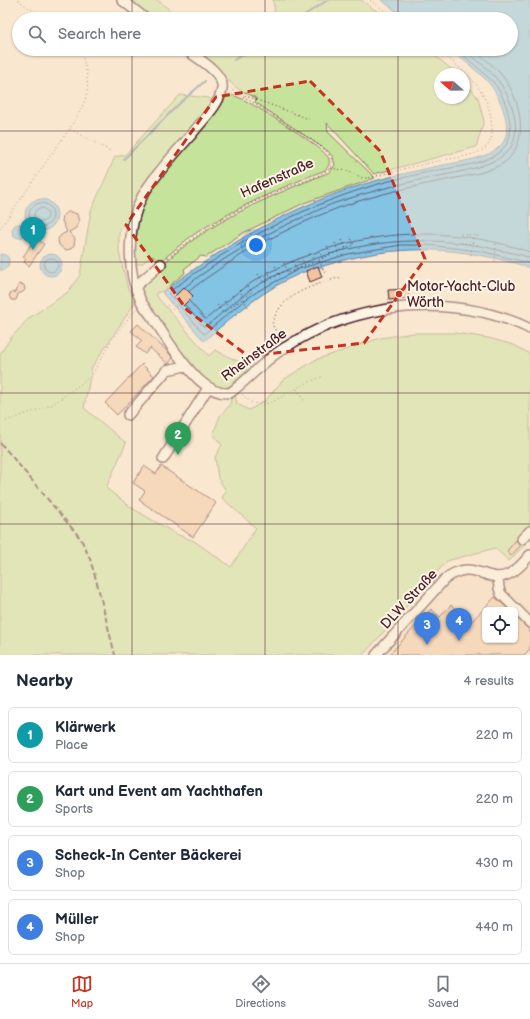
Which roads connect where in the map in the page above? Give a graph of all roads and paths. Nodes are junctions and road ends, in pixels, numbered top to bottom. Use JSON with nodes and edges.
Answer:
{"nodes":[{"id":1,"x":18,"y":0,"type":"edge"},
{"id":2,"x":122,"y":0,"type":"edge"},
{"id":3,"x":370,"y":0,"type":"edge"},
{"id":4,"x":35,"y":12,"type":"edge"},
{"id":5,"x":137,"y":12,"type":"edge"},
{"id":6,"x":386,"y":12,"type":"edge"},
{"id":7,"x":82,"y":56,"type":"edge"},
{"id":8,"x":194,"y":56,"type":"edge"},
{"id":9,"x":446,"y":56,"type":"edge"},
{"id":10,"x":223,"y":87,"type":"junction"},
{"id":11,"x":238,"y":93,"type":"junction"},
{"id":12,"x":309,"y":119,"type":"dead end"},
{"id":13,"x":69,"y":128,"type":"junction"},
{"id":14,"x":112,"y":152,"type":"dead end"},
{"id":15,"x":331,"y":168,"type":"junction"},
{"id":16,"x":0,"y":229,"type":"edge"},
{"id":17,"x":248,"y":230,"type":"dead end"},
{"id":18,"x":462,"y":234,"type":"dead end"},
{"id":19,"x":260,"y":235,"type":"dead end"},
{"id":20,"x":473,"y":235,"type":"junction"},
{"id":21,"x":350,"y":236,"type":"dead end"},
{"id":22,"x":480,"y":236,"type":"dead end"},
{"id":23,"x":254,"y":239,"type":"junction"},
{"id":24,"x":342,"y":240,"type":"dead end"},
{"id":25,"x":335,"y":243,"type":"dead end"},
{"id":26,"x":460,"y":243,"type":"dead end"},
{"id":27,"x":472,"y":244,"type":"junction"},
{"id":28,"x":496,"y":244,"type":"dead end"},
{"id":29,"x":480,"y":245,"type":"dead end"},
{"id":30,"x":327,"y":246,"type":"dead end"},
{"id":31,"x":241,"y":247,"type":"dead end"},
{"id":32,"x":346,"y":248,"type":"junction"},
{"id":33,"x":319,"y":250,"type":"dead end"},
{"id":34,"x":338,"y":252,"type":"junction"},
{"id":35,"x":310,"y":254,"type":"dead end"},
{"id":36,"x":330,"y":255,"type":"junction"},
{"id":37,"x":471,"y":255,"type":"dead end"},
{"id":38,"x":301,"y":257,"type":"dead end"},
{"id":39,"x":322,"y":258,"type":"junction"},
{"id":40,"x":318,"y":260,"type":"junction"},
{"id":41,"x":293,"y":261,"type":"dead end"},
{"id":42,"x":495,"y":261,"type":"dead end"},
{"id":43,"x":314,"y":262,"type":"junction"},
{"id":44,"x":284,"y":263,"type":"dead end"},
{"id":45,"x":161,"y":264,"type":"joint"},
{"id":46,"x":275,"y":266,"type":"dead end"},
{"id":47,"x":305,"y":266,"type":"junction"},
{"id":48,"x":296,"y":269,"type":"junction"},
{"id":49,"x":287,"y":270,"type":"junction"},
{"id":50,"x":267,"y":271,"type":"dead end"},
{"id":51,"x":325,"y":273,"type":"dead end"},
{"id":52,"x":258,"y":274,"type":"dead end"},
{"id":53,"x":279,"y":274,"type":"junction"},
{"id":54,"x":342,"y":277,"type":"dead end"},
{"id":55,"x":272,"y":278,"type":"junction"},
{"id":56,"x":246,"y":284,"type":"dead end"},
{"id":57,"x":136,"y":286,"type":"junction"},
{"id":58,"x":239,"y":290,"type":"dead end"},
{"id":59,"x":232,"y":295,"type":"dead end"},
{"id":60,"x":175,"y":298,"type":"dead end"},
{"id":61,"x":245,"y":298,"type":"junction"},
{"id":62,"x":243,"y":299,"type":"junction"},
{"id":63,"x":224,"y":300,"type":"dead end"},
{"id":64,"x":141,"y":301,"type":"junction"},
{"id":65,"x":180,"y":303,"type":"dead end"},
{"id":66,"x":237,"y":303,"type":"junction"},
{"id":67,"x":217,"y":305,"type":"dead end"},
{"id":68,"x":167,"y":306,"type":"dead end"},
{"id":69,"x":248,"y":307,"type":"dead end"},
{"id":70,"x":230,"y":308,"type":"junction"},
{"id":71,"x":172,"y":310,"type":"dead end"},
{"id":72,"x":530,"y":329,"type":"edge"},
{"id":73,"x":285,"y":347,"type":"junction"},
{"id":74,"x":185,"y":366,"type":"junction"},
{"id":75,"x":323,"y":376,"type":"dead end"},
{"id":76,"x":208,"y":388,"type":"junction"},
{"id":77,"x":237,"y":388,"type":"junction"},
{"id":78,"x":296,"y":388,"type":"junction"},
{"id":79,"x":305,"y":402,"type":"dead end"},
{"id":80,"x":128,"y":415,"type":"dead end"},
{"id":81,"x":6,"y":421,"type":"dead end"},
{"id":82,"x":163,"y":459,"type":"dead end"},
{"id":83,"x":530,"y":531,"type":"edge"},
{"id":84,"x":522,"y":539,"type":"dead end"},
{"id":85,"x":530,"y":556,"type":"edge"},
{"id":86,"x":498,"y":577,"type":"junction"},
{"id":87,"x":530,"y":623,"type":"edge"},
{"id":88,"x":376,"y":655,"type":"edge"}],
"edges":[{"from":1,"to":4,"type":"path"},
{"from":2,"to":5,"type":"lane"},
{"from":3,"to":6,"type":"path"},
{"from":7,"to":13,"type":"path"},
{"from":8,"to":10,"type":"lane"},
{"from":9,"to":15,"type":"path"},
{"from":10,"to":11,"type":"path","name":"Hafenstraße"},
{"from":10,"to":57,"type":"lane","name":"Rheinstraße"},
{"from":11,"to":12,"type":"path"},
{"from":11,"to":15,"type":"path","name":"Hafenstraße"},
{"from":13,"to":14,"type":"path"},
{"from":13,"to":16,"type":"path"},
{"from":15,"to":45,"type":"path","name":"Hafenstraße"},
{"from":17,"to":23,"type":"path"},
{"from":18,"to":20,"type":"path"},
{"from":19,"to":23,"type":"path"},
{"from":20,"to":22,"type":"path"},
{"from":20,"to":27,"type":"path"},
{"from":21,"to":32,"type":"path"},
{"from":23,"to":31,"type":"path"},
{"from":24,"to":32,"type":"path"},
{"from":25,"to":34,"type":"path"},
{"from":26,"to":27,"type":"path"},
{"from":27,"to":29,"type":"path"},
{"from":27,"to":37,"type":"path"},
{"from":28,"to":42,"type":"path"},
{"from":30,"to":36,"type":"path"},
{"from":32,"to":34,"type":"path"},
{"from":33,"to":39,"type":"path"},
{"from":34,"to":36,"type":"path"},
{"from":35,"to":43,"type":"path"},
{"from":36,"to":39,"type":"path"},
{"from":38,"to":47,"type":"path"},
{"from":39,"to":40,"type":"path"},
{"from":40,"to":43,"type":"path"},
{"from":40,"to":51,"type":"path"},
{"from":41,"to":48,"type":"path"},
{"from":43,"to":47,"type":"path"},
{"from":44,"to":49,"type":"path"},
{"from":45,"to":57,"type":"lane"},
{"from":46,"to":53,"type":"path"},
{"from":47,"to":48,"type":"path"},
{"from":48,"to":49,"type":"path"},
{"from":49,"to":53,"type":"path"},
{"from":50,"to":55,"type":"path"},
{"from":52,"to":55,"type":"path"},
{"from":53,"to":55,"type":"path"},
{"from":54,"to":73,"type":"path"},
{"from":56,"to":61,"type":"path"},
{"from":57,"to":64,"type":"lane","name":"Rheinstraße"},
{"from":58,"to":61,"type":"path"},
{"from":59,"to":66,"type":"path"},
{"from":60,"to":68,"type":"path"},
{"from":61,"to":62,"type":"path"},
{"from":62,"to":66,"type":"path"},
{"from":62,"to":69,"type":"path"},
{"from":63,"to":70,"type":"path"},
{"from":64,"to":74,"type":"lane","name":"Rheinstraße"},
{"from":64,"to":81,"type":"path"},
{"from":65,"to":71,"type":"path"},
{"from":66,"to":70,"type":"path"},
{"from":67,"to":70,"type":"path"},
{"from":72,"to":73,"type":"lane","name":"Rheinstraße"},
{"from":73,"to":77,"type":"lane","name":"Rheinstraße"},
{"from":74,"to":76,"type":"lane","name":"Rheinstraße"},
{"from":74,"to":80,"type":"lane"},
{"from":75,"to":78,"type":"path"},
{"from":76,"to":77,"type":"lane","name":"Rheinstraße"},
{"from":76,"to":82,"type":"lane"},
{"from":77,"to":78,"type":"path"},
{"from":78,"to":79,"type":"path"},
{"from":83,"to":84,"type":"lane"},
{"from":85,"to":86,"type":"lane"},
{"from":86,"to":87,"type":"lane"},
{"from":86,"to":88,"type":"lane","name":"DLW Straße"}]}
